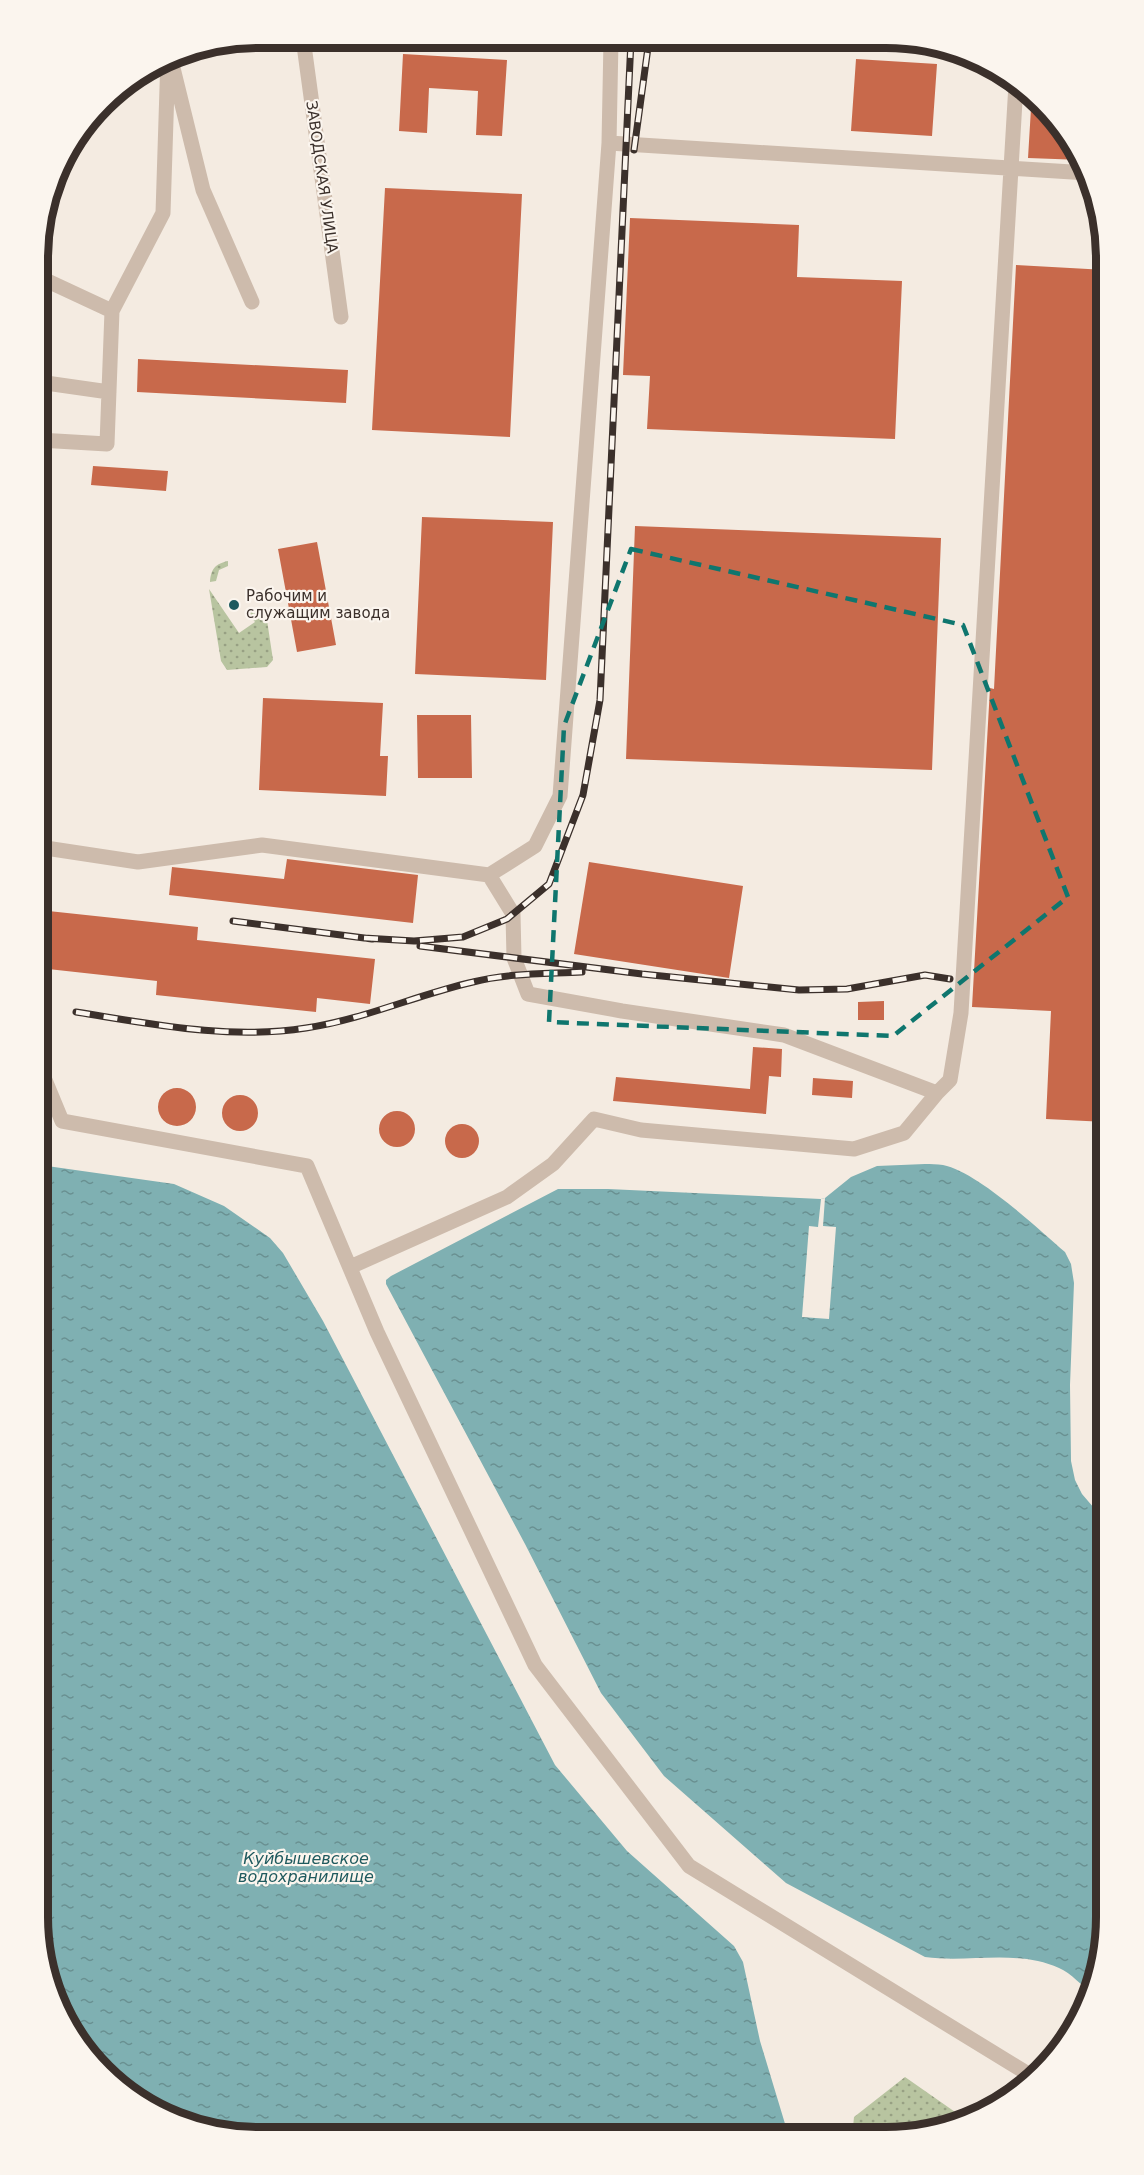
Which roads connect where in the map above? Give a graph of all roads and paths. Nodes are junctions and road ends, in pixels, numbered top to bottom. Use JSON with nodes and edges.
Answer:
{"nodes":[{"id":1,"x":304,"y":48,"type":"edge"},
{"id":2,"x":611,"y":48,"type":"edge"},
{"id":3,"x":171,"y":67,"type":"edge"},
{"id":4,"x":169,"y":68,"type":"edge"},
{"id":5,"x":1015,"y":93,"type":"edge"},
{"id":6,"x":609,"y":143,"type":"junction"},
{"id":7,"x":1011,"y":170,"type":"junction"},
{"id":8,"x":1077,"y":173,"type":"edge"},
{"id":9,"x":48,"y":282,"type":"edge"},
{"id":10,"x":252,"y":302,"type":"dead end"},
{"id":11,"x":112,"y":311,"type":"junction"},
{"id":12,"x":342,"y":316,"type":"dead end"},
{"id":13,"x":48,"y":383,"type":"edge"},
{"id":14,"x":109,"y":392,"type":"junction"},
{"id":15,"x":48,"y":441,"type":"edge"},
{"id":16,"x":48,"y":848,"type":"edge"},
{"id":17,"x":489,"y":875,"type":"junction"},
{"id":18,"x":48,"y":1087,"type":"edge"},
{"id":19,"x":937,"y":1093,"type":"junction"},
{"id":20,"x":350,"y":1268,"type":"junction"},
{"id":21,"x":1027,"y":2073,"type":"edge"}],
"edges":[{"from":1,"to":12,"type":"street","name":"ЗАВОДСКАЯ УЛИЦА"},
{"from":2,"to":6,"type":"street"},
{"from":3,"to":10,"type":"street"},
{"from":4,"to":11,"type":"street"},
{"from":5,"to":7,"type":"street"},
{"from":6,"to":7,"type":"street"},
{"from":6,"to":17,"type":"street"},
{"from":7,"to":8,"type":"street"},
{"from":7,"to":19,"type":"street"},
{"from":9,"to":11,"type":"street"},
{"from":11,"to":14,"type":"street"},
{"from":13,"to":14,"type":"street"},
{"from":14,"to":15,"type":"street"},
{"from":16,"to":17,"type":"street"},
{"from":17,"to":19,"type":"street"},
{"from":18,"to":20,"type":"street"},
{"from":19,"to":20,"type":"street"},
{"from":20,"to":21,"type":"street"}]}
